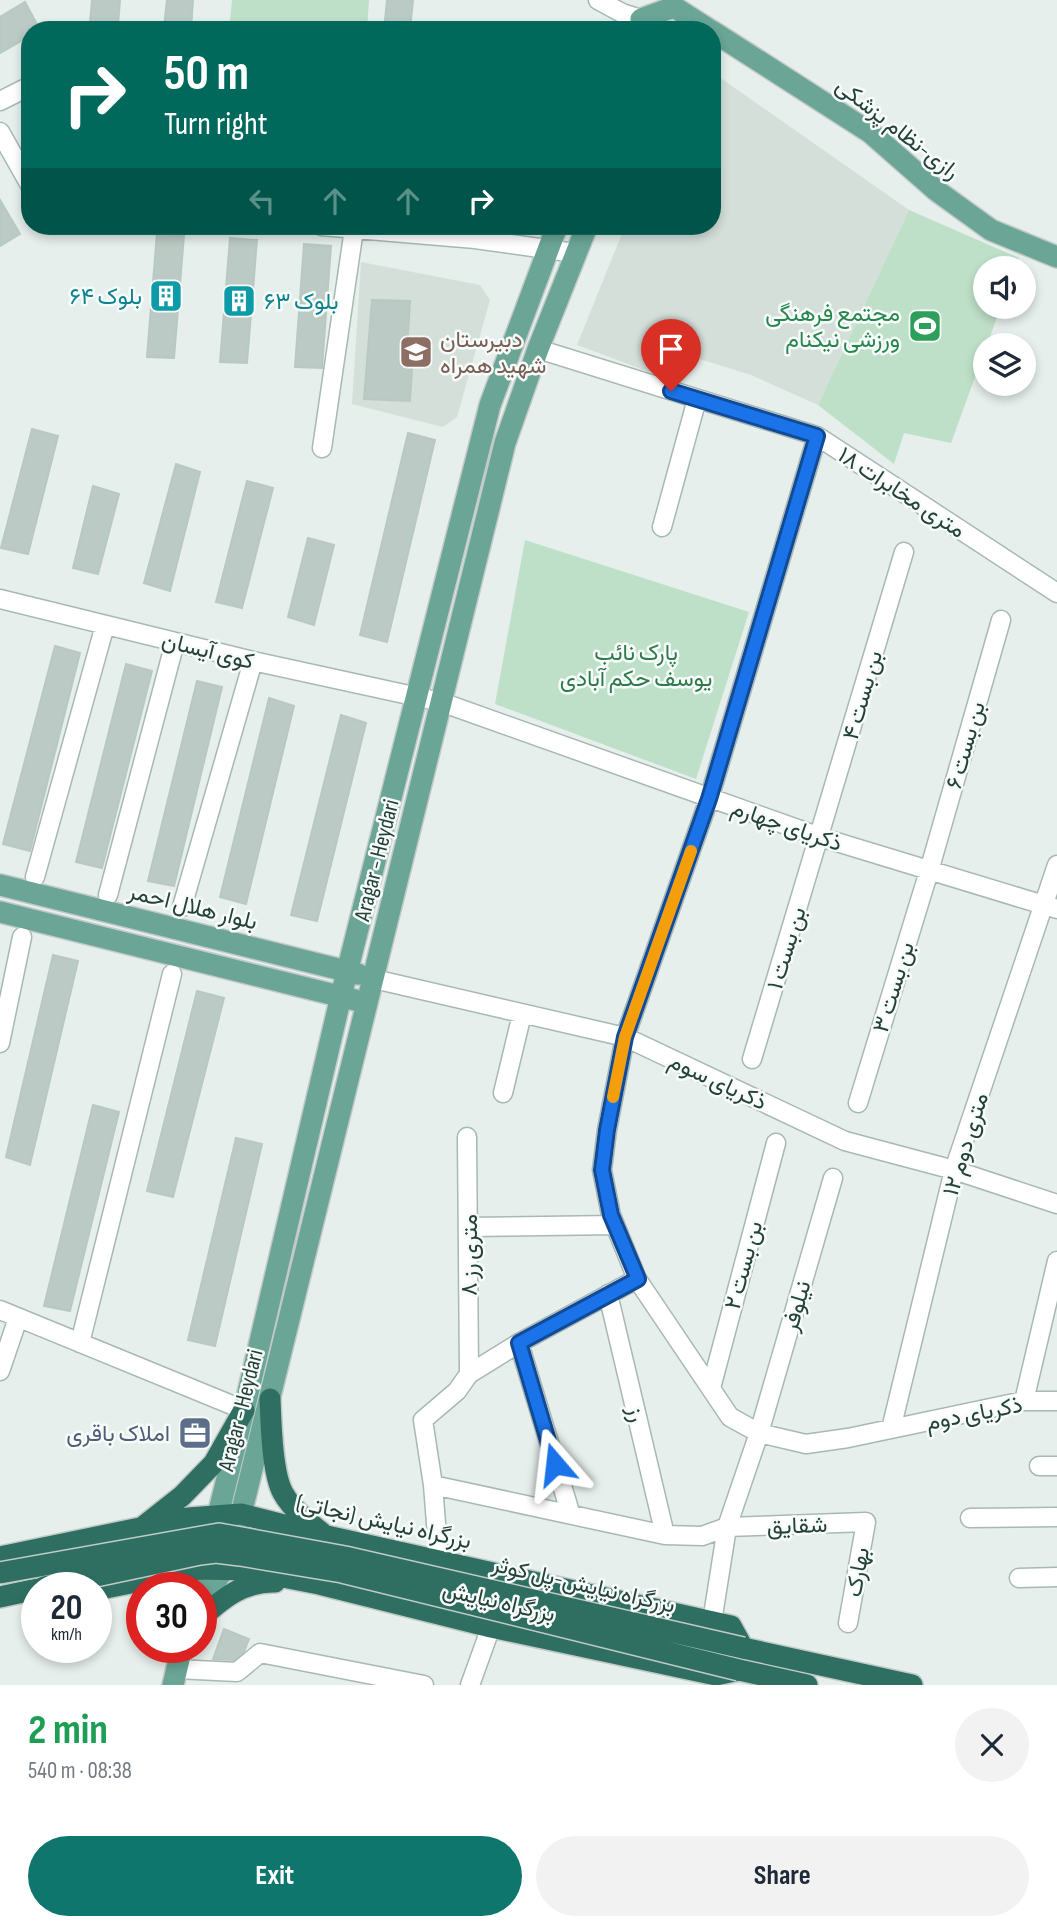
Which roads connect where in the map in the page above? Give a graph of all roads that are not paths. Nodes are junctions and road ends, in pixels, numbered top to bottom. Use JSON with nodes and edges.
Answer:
{"nodes":[{"id":1,"x":598,"y":0,"type":"edge"},
{"id":2,"x":675,"y":3,"type":"edge"},
{"id":3,"x":642,"y":16,"type":"edge"},
{"id":4,"x":668,"y":21,"type":"edge"},
{"id":5,"x":699,"y":21,"type":"edge"},
{"id":6,"x":721,"y":36,"type":"edge"},
{"id":7,"x":21,"y":90,"type":"edge"},
{"id":8,"x":0,"y":101,"type":"edge"},
{"id":9,"x":0,"y":132,"type":"edge"},
{"id":10,"x":21,"y":169,"type":"edge"},
{"id":11,"x":353,"y":235,"type":"edge"},
{"id":12,"x":415,"y":235,"type":"edge"},
{"id":13,"x":553,"y":235,"type":"edge"},
{"id":14,"x":583,"y":235,"type":"edge"},
{"id":15,"x":548,"y":248,"type":"junction"},
{"id":16,"x":576,"y":253,"type":"junction"},
{"id":17,"x":1057,"y":257,"type":"edge"},
{"id":18,"x":538,"y":349,"type":"junction"},
{"id":19,"x":697,"y":399,"type":"junction"},
{"id":20,"x":817,"y":436,"type":"junction"},
{"id":21,"x":322,"y":449,"type":"dead end"},
{"id":22,"x":663,"y":527,"type":"dead end"},
{"id":23,"x":904,"y":552,"type":"dead end"},
{"id":24,"x":1057,"y":593,"type":"edge"},
{"id":25,"x":0,"y":599,"type":"edge"},
{"id":26,"x":1001,"y":620,"type":"dead end"},
{"id":27,"x":105,"y":625,"type":"junction"},
{"id":28,"x":175,"y":642,"type":"junction"},
{"id":29,"x":253,"y":661,"type":"junction"},
{"id":30,"x":416,"y":697,"type":"junction"},
{"id":31,"x":441,"y":702,"type":"junction"},
{"id":32,"x":709,"y":799,"type":"junction"},
{"id":33,"x":820,"y":838,"type":"junction"},
{"id":34,"x":1057,"y":864,"type":"edge"},
{"id":35,"x":929,"y":871,"type":"junction"},
{"id":36,"x":35,"y":877,"type":"dead end"},
{"id":37,"x":0,"y":886,"type":"edge"},
{"id":38,"x":108,"y":895,"type":"dead end"},
{"id":39,"x":182,"y":906,"type":"dead end"},
{"id":40,"x":1051,"y":907,"type":"edge"},
{"id":41,"x":0,"y":912,"type":"edge"},
{"id":42,"x":22,"y":937,"type":"dead end"},
{"id":43,"x":347,"y":970,"type":"junction"},
{"id":44,"x":172,"y":974,"type":"dead end"},
{"id":45,"x":374,"y":979,"type":"junction"},
{"id":46,"x":341,"y":996,"type":"junction"},
{"id":47,"x":367,"y":1003,"type":"junction"},
{"id":48,"x":522,"y":1013,"type":"junction"},
{"id":49,"x":625,"y":1037,"type":"junction"},
{"id":50,"x":0,"y":1043,"type":"edge"},
{"id":51,"x":752,"y":1059,"type":"dead end"},
{"id":52,"x":503,"y":1093,"type":"dead end"},
{"id":53,"x":858,"y":1103,"type":"dead end"},
{"id":54,"x":467,"y":1137,"type":"dead end"},
{"id":55,"x":776,"y":1143,"type":"dead end"},
{"id":56,"x":954,"y":1170,"type":"junction"},
{"id":57,"x":833,"y":1178,"type":"dead end"},
{"id":58,"x":1057,"y":1204,"type":"edge"},
{"id":59,"x":615,"y":1225,"type":"junction"},
{"id":60,"x":469,"y":1227,"type":"junction"},
{"id":61,"x":1057,"y":1261,"type":"edge"},
{"id":62,"x":638,"y":1279,"type":"junction"},
{"id":63,"x":608,"y":1294,"type":"junction"},
{"id":64,"x":0,"y":1310,"type":"edge"},
{"id":65,"x":18,"y":1318,"type":"junction"},
{"id":66,"x":80,"y":1343,"type":"junction"},
{"id":67,"x":519,"y":1343,"type":"junction"},
{"id":68,"x":0,"y":1371,"type":"edge"},
{"id":69,"x":469,"y":1374,"type":"junction"},
{"id":70,"x":711,"y":1388,"type":"junction"},
{"id":71,"x":270,"y":1399,"type":"junction"},
{"id":72,"x":1024,"y":1401,"type":"junction"},
{"id":73,"x":1057,"y":1401,"type":"edge"},
{"id":74,"x":244,"y":1410,"type":"junction"},
{"id":75,"x":891,"y":1429,"type":"junction"},
{"id":76,"x":759,"y":1433,"type":"junction"},
{"id":77,"x":1057,"y":1465,"type":"edge"},
{"id":78,"x":1039,"y":1466,"type":"dead end"},
{"id":79,"x":433,"y":1485,"type":"junction"},
{"id":80,"x":570,"y":1512,"type":"junction"},
{"id":81,"x":241,"y":1514,"type":"junction"},
{"id":82,"x":218,"y":1515,"type":"junction"},
{"id":83,"x":1057,"y":1517,"type":"edge"},
{"id":84,"x":970,"y":1518,"type":"dead end"},
{"id":85,"x":866,"y":1522,"type":"joint"},
{"id":86,"x":727,"y":1527,"type":"junction"},
{"id":87,"x":141,"y":1528,"type":"junction"},
{"id":88,"x":665,"y":1535,"type":"junction"},
{"id":89,"x":327,"y":1536,"type":"junction"},
{"id":90,"x":0,"y":1557,"type":"edge"},
{"id":91,"x":439,"y":1561,"type":"junction"},
{"id":92,"x":224,"y":1569,"type":"junction"},
{"id":93,"x":200,"y":1572,"type":"edge"},
{"id":94,"x":215,"y":1572,"type":"edge"},
{"id":95,"x":0,"y":1573,"type":"edge"},
{"id":96,"x":112,"y":1573,"type":"edge"},
{"id":97,"x":1057,"y":1577,"type":"edge"},
{"id":98,"x":1019,"y":1578,"type":"dead end"},
{"id":99,"x":217,"y":1580,"type":"edge"},
{"id":100,"x":125,"y":1584,"type":"edge"},
{"id":101,"x":319,"y":1584,"type":"junction"},
{"id":102,"x":112,"y":1587,"type":"edge"},
{"id":103,"x":21,"y":1592,"type":"edge"},
{"id":104,"x":0,"y":1597,"type":"edge"},
{"id":105,"x":217,"y":1604,"type":"edge"},
{"id":106,"x":21,"y":1606,"type":"edge"},
{"id":107,"x":0,"y":1611,"type":"edge"},
{"id":108,"x":712,"y":1622,"type":"junction"},
{"id":109,"x":848,"y":1623,"type":"dead end"},
{"id":110,"x":491,"y":1627,"type":"junction"},
{"id":111,"x":743,"y":1648,"type":"junction"},
{"id":112,"x":174,"y":1677,"type":"edge"},
{"id":113,"x":738,"y":1677,"type":"edge"},
{"id":114,"x":236,"y":1679,"type":"edge"},
{"id":115,"x":424,"y":1685,"type":"edge"},
{"id":116,"x":470,"y":1685,"type":"edge"},
{"id":117,"x":807,"y":1685,"type":"edge"},
{"id":118,"x":912,"y":1685,"type":"edge"}],
"edges":[{"from":1,"to":3,"type":"street"},
{"from":2,"to":3,"type":"main road"},
{"from":2,"to":4,"type":"main road"},
{"from":2,"to":5,"type":"main road","name":"رازی-نظام پزشکی"},
{"from":6,"to":17,"type":"main road","name":"رازی-نظام پزشکی"},
{"from":7,"to":8,"type":"street"},
{"from":9,"to":10,"type":"street"},
{"from":11,"to":21,"type":"street"},
{"from":12,"to":15,"type":"street"},
{"from":13,"to":15,"type":"main road","name":"Aragar - Heydari"},
{"from":14,"to":16,"type":"main road","name":"Aragar - Heydari"},
{"from":15,"to":16,"type":"street"},
{"from":15,"to":30,"type":"main road","name":"Aragar - Heydari"},
{"from":16,"to":18,"type":"main road","name":"Aragar - Heydari"},
{"from":18,"to":19,"type":"street","name":"۱۸ متری مخابرات"},
{"from":18,"to":31,"type":"main road","name":"Aragar - Heydari"},
{"from":19,"to":20,"type":"street","name":"۱۸ متری مخابرات"},
{"from":19,"to":22,"type":"street"},
{"from":20,"to":24,"type":"street","name":"۱۸ متری مخابرات"},
{"from":20,"to":32,"type":"street","name":"ذکریای دوم"},
{"from":23,"to":33,"type":"street","name":"بن بست ۴"},
{"from":25,"to":27,"type":"street","name":"کوی آیسان"},
{"from":26,"to":35,"type":"street","name":"بن بست ۶"},
{"from":27,"to":28,"type":"street","name":"کوی آیسان"},
{"from":27,"to":36,"type":"street"},
{"from":28,"to":29,"type":"street","name":"کوی آیسان"},
{"from":28,"to":38,"type":"street"},
{"from":29,"to":30,"type":"street","name":"کوی آیسان"},
{"from":29,"to":39,"type":"street"},
{"from":30,"to":31,"type":"street","name":"کوی آیسان"},
{"from":30,"to":43,"type":"main road","name":"Aragar - Heydari"},
{"from":31,"to":32,"type":"street","name":"ذکریای چهارم"},
{"from":31,"to":45,"type":"main road","name":"Aragar - Heydari"},
{"from":32,"to":33,"type":"street","name":"ذکریای چهارم"},
{"from":32,"to":49,"type":"street","name":"ذکریای دوم"},
{"from":33,"to":35,"type":"street","name":"ذکریای چهارم"},
{"from":33,"to":51,"type":"street","name":"بن بست ۱"},
{"from":34,"to":40,"type":"street","name":"۱۲ متری دوم"},
{"from":35,"to":40,"type":"street","name":"ذکریای چهارم"},
{"from":35,"to":53,"type":"street","name":"بن بست ۳"},
{"from":37,"to":43,"type":"main road","name":"بلوار هلال احمر"},
{"from":40,"to":56,"type":"street","name":"۱۲ متری دوم"},
{"from":41,"to":46,"type":"main road"},
{"from":42,"to":50,"type":"street"},
{"from":43,"to":45,"type":"main road","name":"بلوار هلال احمر"},
{"from":43,"to":46,"type":"main road","name":"Aragar - Heydari"},
{"from":44,"to":66,"type":"street"},
{"from":45,"to":47,"type":"main road","name":"Aragar - Heydari"},
{"from":45,"to":48,"type":"street","name":"ذکریای سوم"},
{"from":46,"to":47,"type":"main road"},
{"from":46,"to":74,"type":"main road","name":"Aragar - Heydari"},
{"from":47,"to":71,"type":"main road","name":"Aragar - Heydari"},
{"from":48,"to":49,"type":"street","name":"ذکریای سوم"},
{"from":48,"to":52,"type":"street"},
{"from":49,"to":56,"type":"street","name":"ذکریای سوم"},
{"from":49,"to":59,"type":"street","name":"ذکریای دوم"},
{"from":54,"to":60,"type":"street","name":"۸ متری رز"},
{"from":55,"to":70,"type":"street","name":"بن بست ۲"},
{"from":56,"to":58,"type":"street","name":"ذکریای سوم"},
{"from":56,"to":75,"type":"street","name":"۱۲ متری دوم"},
{"from":57,"to":76,"type":"street","name":"نیلوفر"},
{"from":59,"to":60,"type":"street"},
{"from":59,"to":62,"type":"street","name":"ذکریای دوم"},
{"from":60,"to":69,"type":"street","name":"۸ متری رز"},
{"from":61,"to":72,"type":"street"},
{"from":62,"to":63,"type":"street"},
{"from":62,"to":70,"type":"street","name":"ذکریای دوم"},
{"from":63,"to":67,"type":"street"},
{"from":63,"to":88,"type":"street","name":"رز"},
{"from":64,"to":65,"type":"street"},
{"from":65,"to":66,"type":"street"},
{"from":65,"to":68,"type":"street"},
{"from":66,"to":74,"type":"street"},
{"from":67,"to":69,"type":"street"},
{"from":67,"to":80,"type":"street"},
{"from":69,"to":79,"type":"street"},
{"from":70,"to":76,"type":"street","name":"ذکریای دوم"},
{"from":71,"to":81,"type":"main road","name":"Aragar - Heydari"},
{"from":71,"to":89,"type":"highway"},
{"from":72,"to":73,"type":"street","name":"ذکریای دوم"},
{"from":72,"to":75,"type":"street","name":"ذکریای دوم"},
{"from":74,"to":82,"type":"main road","name":"Aragar - Heydari"},
{"from":74,"to":87,"type":"highway"},
{"from":75,"to":76,"type":"street","name":"ذکریای دوم"},
{"from":76,"to":86,"type":"street","name":"شقایق"},
{"from":77,"to":78,"type":"street"},
{"from":79,"to":80,"type":"street"},
{"from":79,"to":91,"type":"street"},
{"from":80,"to":88,"type":"street"},
{"from":81,"to":82,"type":"highway","name":"بزرگراه نیایش (نجاتی)"},
{"from":81,"to":89,"type":"highway","name":"بزرگراه نیایش (نجاتی)"},
{"from":81,"to":92,"type":"main road","name":"Aragar - Heydari"},
{"from":82,"to":87,"type":"highway","name":"بزرگراه نیایش (نجاتی)"},
{"from":82,"to":93,"type":"main road","name":"Aragar - Heydari"},
{"from":83,"to":84,"type":"street"},
{"from":85,"to":86,"type":"street","name":"شقایق"},
{"from":85,"to":109,"type":"street","name":"بهارک"},
{"from":86,"to":88,"type":"street"},
{"from":86,"to":108,"type":"street","name":"شقایق"},
{"from":87,"to":90,"type":"highway","name":"بزرگراه نیایش (نجاتی)"},
{"from":89,"to":91,"type":"highway","name":"بزرگراه نیایش (نجاتی)"},
{"from":89,"to":101,"type":"highway"},
{"from":91,"to":108,"type":"highway","name":"بزرگراه نیایش (نجاتی)"},
{"from":92,"to":94,"type":"highway"},
{"from":92,"to":99,"type":"main road","name":"Aragar - Heydari"},
{"from":92,"to":101,"type":"highway","name":"بزرگراه نیایش"},
{"from":95,"to":111,"type":"highway","name":"بزرگراه نیایش-پل کوثر","bridge":true},
{"from":96,"to":113,"type":"highway","name":"بزرگراه نیایش-پل کوثر","bridge":true},
{"from":97,"to":98,"type":"street"},
{"from":100,"to":102,"type":"highway"},
{"from":101,"to":105,"type":"highway"},
{"from":101,"to":110,"type":"highway","name":"بزرگراه نیایش"},
{"from":103,"to":104,"type":"highway"},
{"from":106,"to":107,"type":"highway"},
{"from":108,"to":111,"type":"highway","name":"بزرگراه نیایش (نجاتی)"},
{"from":110,"to":113,"type":"highway","name":"بزرگراه نیایش"},
{"from":110,"to":116,"type":"street"},
{"from":111,"to":118,"type":"highway","name":"بزرگراه نیایش-پل کوثر"},
{"from":112,"to":114,"type":"street"},
{"from":113,"to":117,"type":"highway","name":"بزرگراه نیایش-پل کوثر"},
{"from":114,"to":115,"type":"street"}]}
